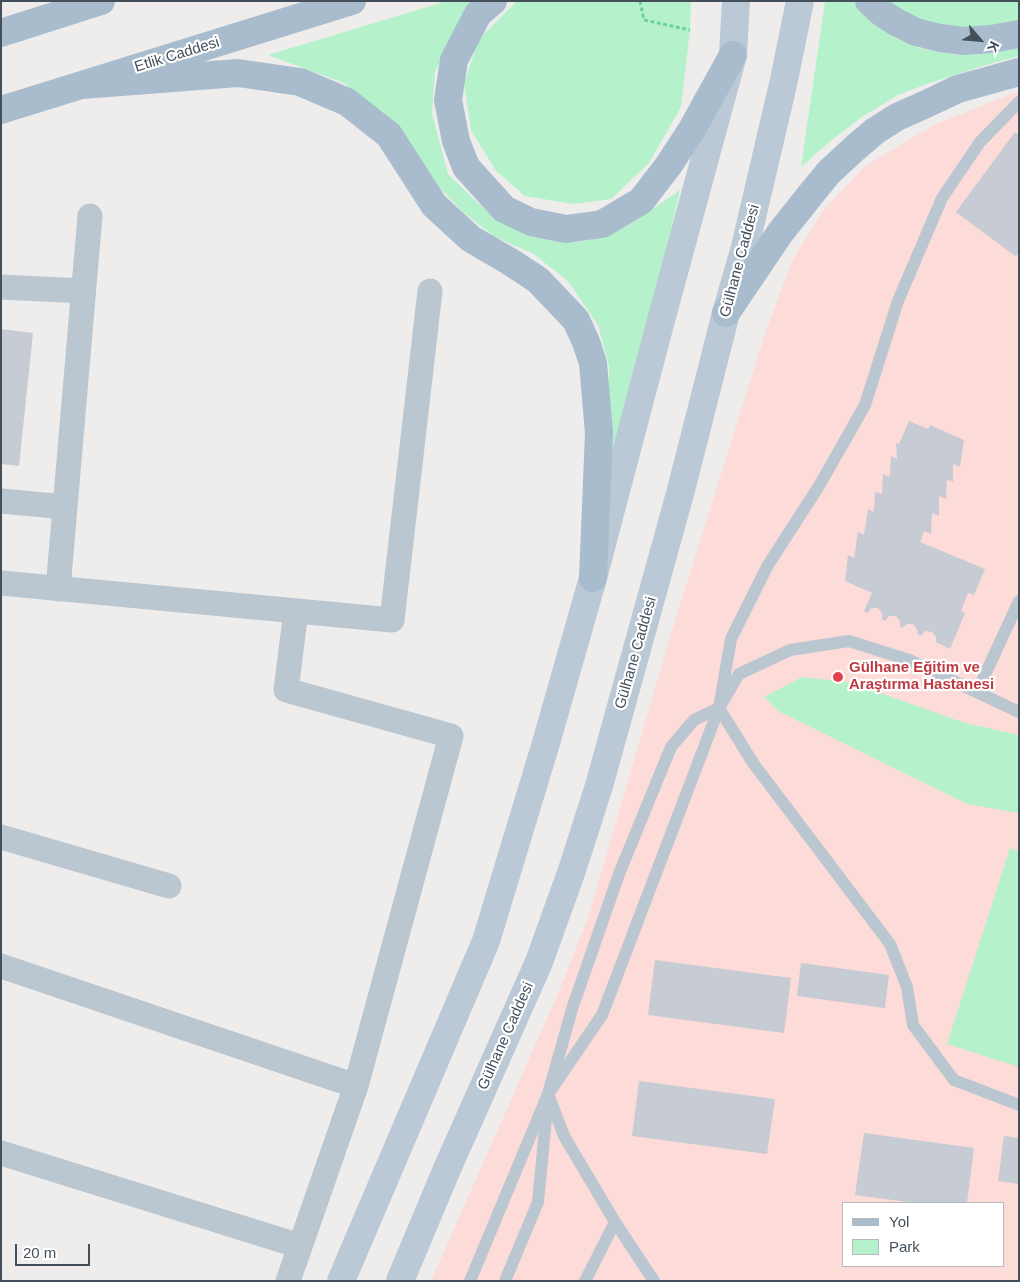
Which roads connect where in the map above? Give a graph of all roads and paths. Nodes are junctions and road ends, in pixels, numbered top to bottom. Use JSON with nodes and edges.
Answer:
{"nodes":[{"id":1,"x":101,"y":1,"type":"edge"},
{"id":2,"x":352,"y":1,"type":"edge"},
{"id":3,"x":493,"y":1,"type":"edge"},
{"id":4,"x":640,"y":1,"type":"edge"},
{"id":5,"x":736,"y":1,"type":"edge"},
{"id":6,"x":800,"y":1,"type":"edge"},
{"id":7,"x":869,"y":1,"type":"edge"},
{"id":8,"x":690,"y":30,"type":"dead end"},
{"id":9,"x":1,"y":33,"type":"edge"},
{"id":10,"x":1019,"y":34,"type":"edge"},
{"id":11,"x":733,"y":55,"type":"junction"},
{"id":12,"x":1019,"y":72,"type":"edge"},
{"id":13,"x":82,"y":85,"type":"junction"},
{"id":14,"x":1019,"y":102,"type":"edge"},
{"id":15,"x":1,"y":110,"type":"edge"},
{"id":16,"x":90,"y":216,"type":"dead end"},
{"id":17,"x":1,"y":287,"type":"edge"},
{"id":18,"x":83,"y":291,"type":"junction"},
{"id":19,"x":430,"y":291,"type":"dead end"},
{"id":20,"x":726,"y":313,"type":"junction"},
{"id":21,"x":1,"y":501,"type":"edge"},
{"id":22,"x":65,"y":507,"type":"junction"},
{"id":23,"x":592,"y":578,"type":"junction"},
{"id":24,"x":1,"y":583,"type":"edge"},
{"id":25,"x":58,"y":588,"type":"junction"},
{"id":26,"x":1019,"y":601,"type":"edge"},
{"id":27,"x":296,"y":611,"type":"junction"},
{"id":28,"x":977,"y":692,"type":"junction"},
{"id":29,"x":718,"y":708,"type":"junction"},
{"id":30,"x":1019,"y":712,"type":"edge"},
{"id":31,"x":1,"y":837,"type":"edge"},
{"id":32,"x":169,"y":886,"type":"dead end"},
{"id":33,"x":1,"y":966,"type":"edge"},
{"id":34,"x":356,"y":1086,"type":"junction"},
{"id":35,"x":548,"y":1094,"type":"junction"},
{"id":36,"x":1019,"y":1105,"type":"edge"},
{"id":37,"x":1,"y":1153,"type":"edge"},
{"id":38,"x":615,"y":1222,"type":"junction"},
{"id":39,"x":300,"y":1246,"type":"junction"},
{"id":40,"x":288,"y":1281,"type":"edge"},
{"id":41,"x":341,"y":1281,"type":"edge"},
{"id":42,"x":400,"y":1281,"type":"edge"},
{"id":43,"x":470,"y":1281,"type":"edge"},
{"id":44,"x":505,"y":1281,"type":"edge"},
{"id":45,"x":585,"y":1281,"type":"edge"},
{"id":46,"x":654,"y":1281,"type":"edge"}],
"edges":[{"from":1,"to":9,"type":"main road"},
{"from":2,"to":13,"type":"main road","name":"Etlik Caddesi"},
{"from":3,"to":11,"type":"main road"},
{"from":4,"to":8,"type":"path"},
{"from":5,"to":11,"type":"main road"},
{"from":6,"to":20,"type":"main road","name":"Gülhane Caddesi"},
{"from":7,"to":10,"type":"main road"},
{"from":11,"to":23,"type":"main road"},
{"from":12,"to":20,"type":"main road"},
{"from":13,"to":15,"type":"main road","name":"Etlik Caddesi"},
{"from":13,"to":23,"type":"main road"},
{"from":14,"to":29,"type":"lane"},
{"from":16,"to":18,"type":"street"},
{"from":17,"to":18,"type":"street"},
{"from":18,"to":22,"type":"street"},
{"from":19,"to":27,"type":"street"},
{"from":20,"to":42,"type":"main road","name":"Gülhane Caddesi"},
{"from":21,"to":22,"type":"street"},
{"from":22,"to":25,"type":"street"},
{"from":23,"to":41,"type":"main road"},
{"from":24,"to":25,"type":"street"},
{"from":25,"to":27,"type":"street"},
{"from":26,"to":28,"type":"lane"},
{"from":27,"to":34,"type":"street"},
{"from":28,"to":29,"type":"lane"},
{"from":28,"to":30,"type":"lane"},
{"from":29,"to":35,"type":"lane"},
{"from":29,"to":35,"type":"lane"},
{"from":29,"to":36,"type":"lane"},
{"from":31,"to":32,"type":"street"},
{"from":33,"to":34,"type":"street"},
{"from":34,"to":39,"type":"street"},
{"from":35,"to":38,"type":"lane"},
{"from":35,"to":43,"type":"lane"},
{"from":35,"to":44,"type":"lane"},
{"from":37,"to":39,"type":"street"},
{"from":38,"to":45,"type":"lane"},
{"from":38,"to":46,"type":"lane"},
{"from":39,"to":40,"type":"street"}]}
